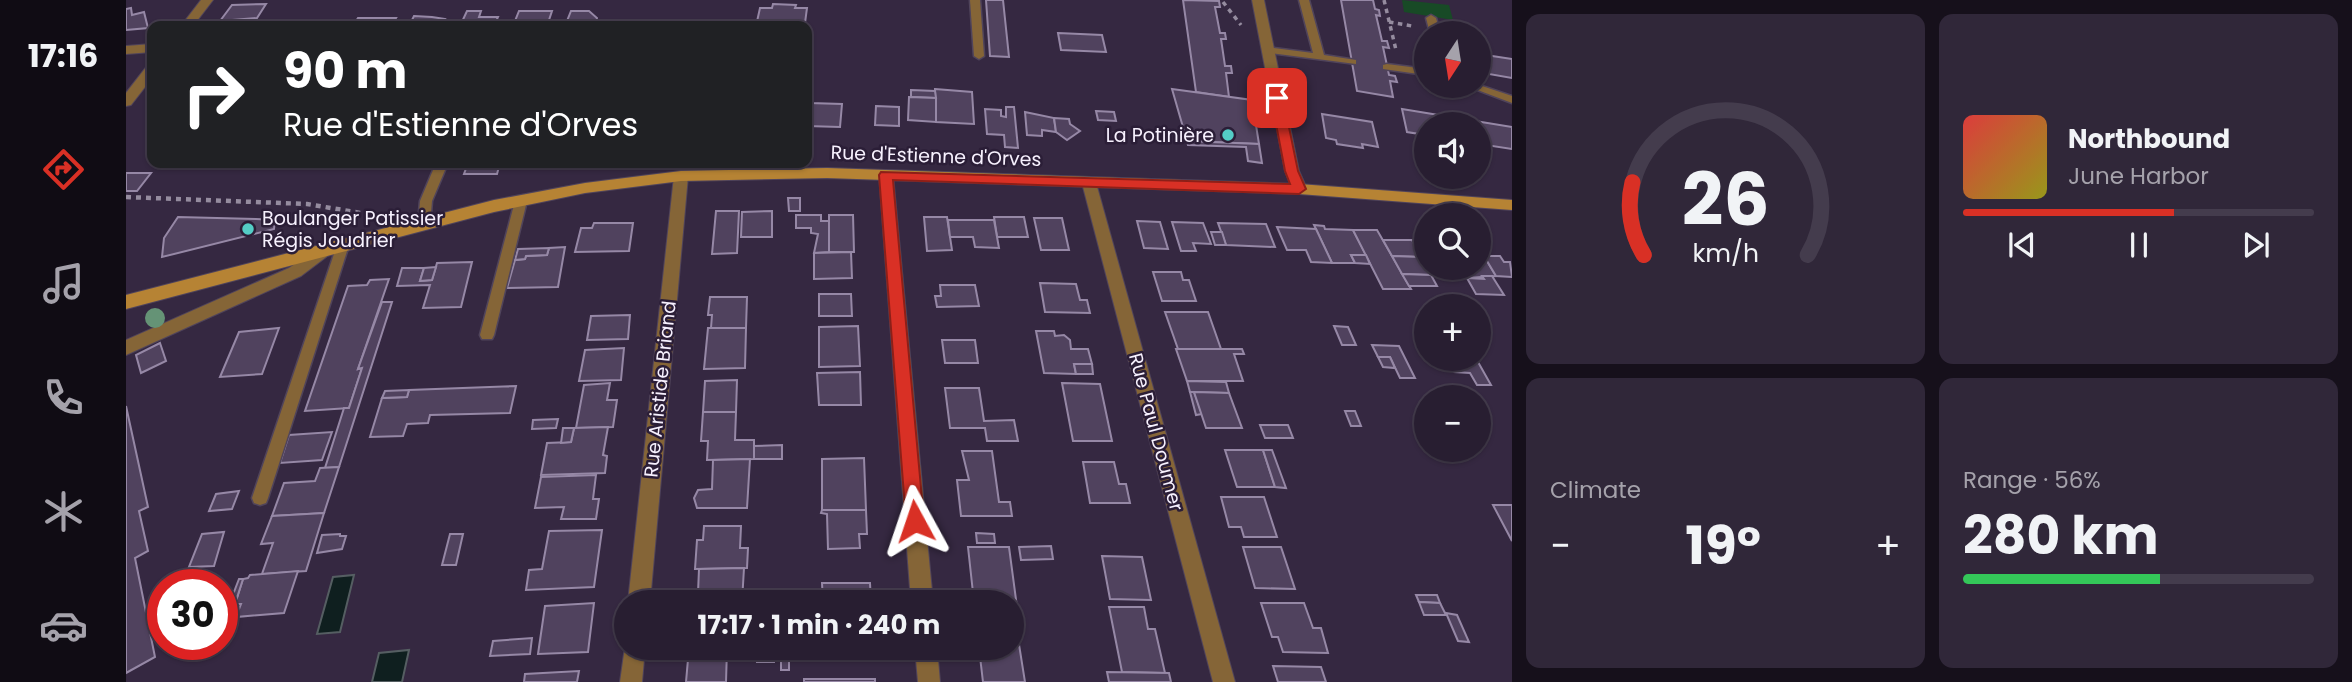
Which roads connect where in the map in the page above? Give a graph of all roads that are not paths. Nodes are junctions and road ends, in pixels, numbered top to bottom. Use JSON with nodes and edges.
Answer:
{"nodes":[{"id":1,"x":207,"y":0,"type":"edge"},
{"id":2,"x":975,"y":0,"type":"edge"},
{"id":3,"x":1258,"y":0,"type":"edge"},
{"id":4,"x":1304,"y":0,"type":"edge"},
{"id":5,"x":1431,"y":18,"type":"dead end"},
{"id":6,"x":191,"y":21,"type":"edge"},
{"id":7,"x":1432,"y":21,"type":"edge"},
{"id":8,"x":147,"y":48,"type":"edge"},
{"id":9,"x":126,"y":50,"type":"edge"},
{"id":10,"x":1267,"y":50,"type":"junction"},
{"id":11,"x":979,"y":56,"type":"dead end"},
{"id":12,"x":1319,"y":57,"type":"junction"},
{"id":13,"x":1352,"y":62,"type":"dead end"},
{"id":14,"x":1387,"y":67,"type":"dead end"},
{"id":15,"x":1414,"y":70,"type":"edge"},
{"id":16,"x":147,"y":75,"type":"edge"},
{"id":17,"x":1491,"y":93,"type":"edge"},
{"id":18,"x":1512,"y":100,"type":"edge"},
{"id":19,"x":126,"y":102,"type":"edge"},
{"id":20,"x":440,"y":168,"type":"edge"},
{"id":21,"x":766,"y":168,"type":"edge"},
{"id":22,"x":886,"y":175,"type":"junction"},
{"id":23,"x":681,"y":176,"type":"junction"},
{"id":24,"x":1088,"y":183,"type":"junction"},
{"id":25,"x":1299,"y":189,"type":"junction"},
{"id":26,"x":521,"y":201,"type":"junction"},
{"id":27,"x":1512,"y":205,"type":"edge"},
{"id":28,"x":424,"y":224,"type":"junction"},
{"id":29,"x":343,"y":245,"type":"junction"},
{"id":30,"x":324,"y":250,"type":"junction"},
{"id":31,"x":126,"y":302,"type":"edge"},
{"id":32,"x":488,"y":335,"type":"dead end"},
{"id":33,"x":126,"y":348,"type":"edge"},
{"id":34,"x":260,"y":498,"type":"dead end"},
{"id":35,"x":640,"y":590,"type":"edge"},
{"id":36,"x":921,"y":590,"type":"edge"},
{"id":37,"x":634,"y":660,"type":"edge"},
{"id":38,"x":927,"y":660,"type":"edge"},
{"id":39,"x":631,"y":682,"type":"edge"},
{"id":40,"x":929,"y":682,"type":"edge"},
{"id":41,"x":1224,"y":682,"type":"edge"}],
"edges":[{"from":1,"to":6,"type":"street"},
{"from":2,"to":11,"type":"lane"},
{"from":3,"to":10,"type":"street"},
{"from":4,"to":12,"type":"lane"},
{"from":5,"to":7,"type":"lane"},
{"from":8,"to":9,"type":"street"},
{"from":10,"to":12,"type":"lane"},
{"from":10,"to":25,"type":"street"},
{"from":12,"to":13,"type":"lane"},
{"from":14,"to":15,"type":"lane"},
{"from":16,"to":19,"type":"street"},
{"from":17,"to":18,"type":"lane"},
{"from":20,"to":28,"type":"lane"},
{"from":21,"to":22,"type":"street","name":"Rue d'Estienne d'Orves"},
{"from":21,"to":23,"type":"street","name":"Rue d'Estienne d'Orves"},
{"from":22,"to":24,"type":"street","name":"Rue d'Estienne d'Orves"},
{"from":22,"to":36,"type":"street"},
{"from":23,"to":26,"type":"street","name":"Rue d'Estienne d'Orves"},
{"from":23,"to":35,"type":"street","name":"Rue Aristide Briand"},
{"from":24,"to":25,"type":"street","name":"Rue d'Estienne d'Orves"},
{"from":24,"to":41,"type":"street","name":"Rue Paul Doumer"},
{"from":25,"to":27,"type":"street","name":"Rue d'Estienne d'Orves"},
{"from":26,"to":28,"type":"street","name":"Rue d'Estienne d'Orves"},
{"from":26,"to":32,"type":"lane"},
{"from":28,"to":29,"type":"street","name":"Rue d'Estienne d'Orves"},
{"from":29,"to":30,"type":"street","name":"Rue d'Estienne d'Orves"},
{"from":29,"to":34,"type":"lane"},
{"from":30,"to":31,"type":"street","name":"Rue d'Estienne d'Orves"},
{"from":30,"to":33,"type":"street","name":"Rue d'Estienne d'Orves"},
{"from":37,"to":39,"type":"street"},
{"from":38,"to":40,"type":"street"}]}
